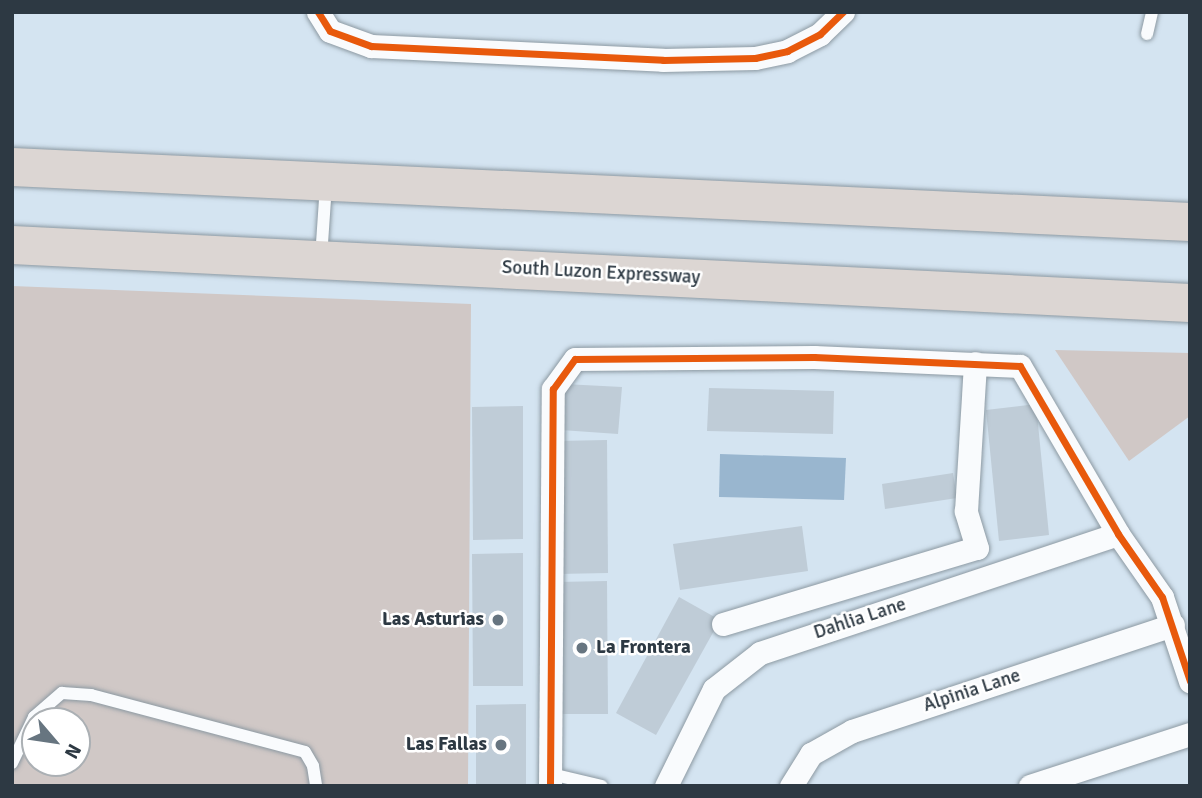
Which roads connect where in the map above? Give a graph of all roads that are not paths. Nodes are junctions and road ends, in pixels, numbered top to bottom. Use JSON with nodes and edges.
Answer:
{"nodes":[{"id":1,"x":318,"y":12,"type":"edge"},
{"id":2,"x":843,"y":12,"type":"edge"},
{"id":3,"x":1152,"y":12,"type":"edge"},
{"id":4,"x":1147,"y":34,"type":"dead end"},
{"id":5,"x":12,"y":167,"type":"edge"},
{"id":6,"x":327,"y":181,"type":"junction"},
{"id":7,"x":1190,"y":222,"type":"edge"},
{"id":8,"x":12,"y":245,"type":"edge"},
{"id":9,"x":321,"y":260,"type":"junction"},
{"id":10,"x":1190,"y":303,"type":"edge"},
{"id":11,"x":975,"y":363,"type":"junction"},
{"id":12,"x":1118,"y":534,"type":"junction"},
{"id":13,"x":723,"y":624,"type":"dead end"},
{"id":14,"x":1172,"y":625,"type":"junction"},
{"id":15,"x":1190,"y":681,"type":"edge"},
{"id":16,"x":1190,"y":734,"type":"edge"},
{"id":17,"x":12,"y":763,"type":"edge"},
{"id":18,"x":551,"y":780,"type":"edge"},
{"id":19,"x":316,"y":786,"type":"edge"},
{"id":20,"x":602,"y":786,"type":"edge"},
{"id":21,"x":666,"y":786,"type":"edge"},
{"id":22,"x":790,"y":786,"type":"edge"},
{"id":23,"x":1030,"y":786,"type":"edge"}],
"edges":[{"from":1,"to":2,"type":"street"},
{"from":3,"to":4,"type":"lane"},
{"from":5,"to":6,"type":"highway"},
{"from":6,"to":7,"type":"highway"},
{"from":6,"to":9,"type":"lane"},
{"from":8,"to":9,"type":"highway","name":"South Luzon Expressway"},
{"from":9,"to":10,"type":"highway","name":"South Luzon Expressway"},
{"from":11,"to":12,"type":"street"},
{"from":11,"to":13,"type":"street"},
{"from":11,"to":18,"type":"street"},
{"from":12,"to":14,"type":"street"},
{"from":12,"to":21,"type":"street","name":"Dahlia Lane"},
{"from":14,"to":15,"type":"street"},
{"from":14,"to":22,"type":"street","name":"Alpinia Lane"},
{"from":16,"to":23,"type":"street"},
{"from":17,"to":19,"type":"lane"},
{"from":18,"to":20,"type":"lane"}]}
